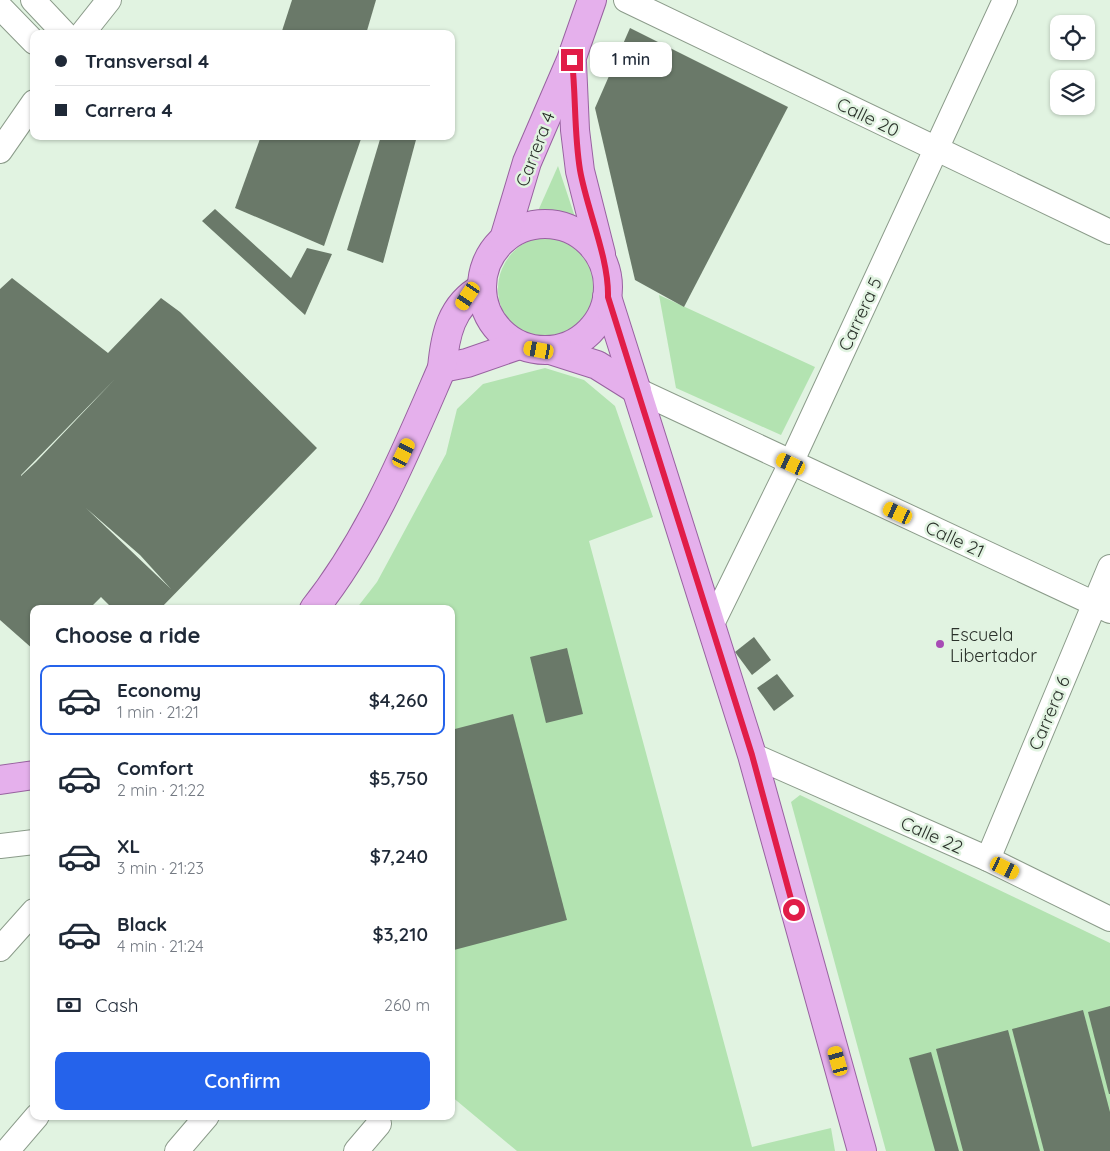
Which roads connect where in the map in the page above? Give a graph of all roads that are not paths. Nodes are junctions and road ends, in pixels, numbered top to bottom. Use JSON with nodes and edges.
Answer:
{"nodes":[{"id":1,"x":33,"y":0,"type":"edge"},
{"id":2,"x":109,"y":0,"type":"edge"},
{"id":3,"x":592,"y":0,"type":"edge"},
{"id":4,"x":626,"y":0,"type":"edge"},
{"id":5,"x":1005,"y":0,"type":"edge"},
{"id":6,"x":0,"y":7,"type":"edge"},
{"id":7,"x":61,"y":30,"type":"edge"},
{"id":8,"x":85,"y":30,"type":"edge"},
{"id":9,"x":30,"y":38,"type":"edge"},
{"id":10,"x":572,"y":60,"type":"junction"},
{"id":11,"x":30,"y":108,"type":"edge"},
{"id":12,"x":936,"y":150,"type":"junction"},
{"id":13,"x":0,"y":151,"type":"edge"},
{"id":14,"x":1110,"y":232,"type":"edge"},
{"id":15,"x":504,"y":239,"type":"junction"},
{"id":16,"x":602,"y":261,"type":"junction"},
{"id":17,"x":482,"y":288,"type":"junction"},
{"id":18,"x":608,"y":297,"type":"junction"},
{"id":19,"x":519,"y":345,"type":"junction"},
{"id":20,"x":550,"y":350,"type":"junction"},
{"id":21,"x":442,"y":368,"type":"junction"},
{"id":22,"x":637,"y":390,"type":"junction"},
{"id":23,"x":791,"y":464,"type":"junction"},
{"id":24,"x":1110,"y":567,"type":"edge"},
{"id":25,"x":317,"y":605,"type":"edge"},
{"id":26,"x":1102,"y":608,"type":"edge"},
{"id":27,"x":711,"y":626,"type":"junction"},
{"id":28,"x":752,"y":755,"type":"junction"},
{"id":29,"x":30,"y":776,"type":"edge"},
{"id":30,"x":0,"y":780,"type":"edge"},
{"id":31,"x":30,"y":842,"type":"edge"},
{"id":32,"x":0,"y":846,"type":"edge"},
{"id":33,"x":988,"y":859,"type":"junction"},
{"id":34,"x":30,"y":916,"type":"edge"},
{"id":35,"x":1110,"y":919,"type":"edge"},
{"id":36,"x":0,"y":949,"type":"edge"},
{"id":37,"x":34,"y":1120,"type":"edge"},
{"id":38,"x":204,"y":1120,"type":"edge"},
{"id":39,"x":379,"y":1124,"type":"dead end"},
{"id":40,"x":7,"y":1151,"type":"edge"},
{"id":41,"x":177,"y":1151,"type":"edge"},
{"id":42,"x":356,"y":1151,"type":"edge"},
{"id":43,"x":862,"y":1151,"type":"edge"}],
"edges":[{"from":1,"to":7,"type":"street"},
{"from":2,"to":8,"type":"street"},
{"from":3,"to":10,"type":"main road","name":"Carrera 4"},
{"from":4,"to":12,"type":"street","name":"Calle 20"},
{"from":5,"to":12,"type":"street","name":"Carrera 5"},
{"from":6,"to":9,"type":"street"},
{"from":10,"to":15,"type":"main road","name":"Carrera 4"},
{"from":10,"to":16,"type":"main road","name":"Carrera 4"},
{"from":11,"to":13,"type":"street"},
{"from":12,"to":14,"type":"street","name":"Calle 20"},
{"from":12,"to":23,"type":"street","name":"Carrera 5"},
{"from":15,"to":16,"type":"main road"},
{"from":15,"to":17,"type":"main road"},
{"from":16,"to":18,"type":"main road"},
{"from":17,"to":19,"type":"main road"},
{"from":17,"to":21,"type":"main road"},
{"from":18,"to":20,"type":"main road"},
{"from":18,"to":22,"type":"main road"},
{"from":19,"to":20,"type":"main road"},
{"from":19,"to":21,"type":"main road"},
{"from":20,"to":22,"type":"main road"},
{"from":21,"to":25,"type":"main road"},
{"from":22,"to":23,"type":"street","name":"Calle 21"},
{"from":22,"to":27,"type":"main road"},
{"from":23,"to":26,"type":"street","name":"Calle 21"},
{"from":23,"to":27,"type":"street","name":"Carrera 5"},
{"from":24,"to":26,"type":"street","name":"Carrera 6"},
{"from":26,"to":33,"type":"street","name":"Carrera 6"},
{"from":27,"to":28,"type":"main road"},
{"from":28,"to":33,"type":"street","name":"Calle 22"},
{"from":28,"to":43,"type":"main road"},
{"from":29,"to":30,"type":"main road"},
{"from":31,"to":32,"type":"street"},
{"from":33,"to":35,"type":"street","name":"Calle 22"},
{"from":34,"to":36,"type":"street"},
{"from":37,"to":40,"type":"street"},
{"from":38,"to":41,"type":"street"},
{"from":39,"to":42,"type":"street"}]}
